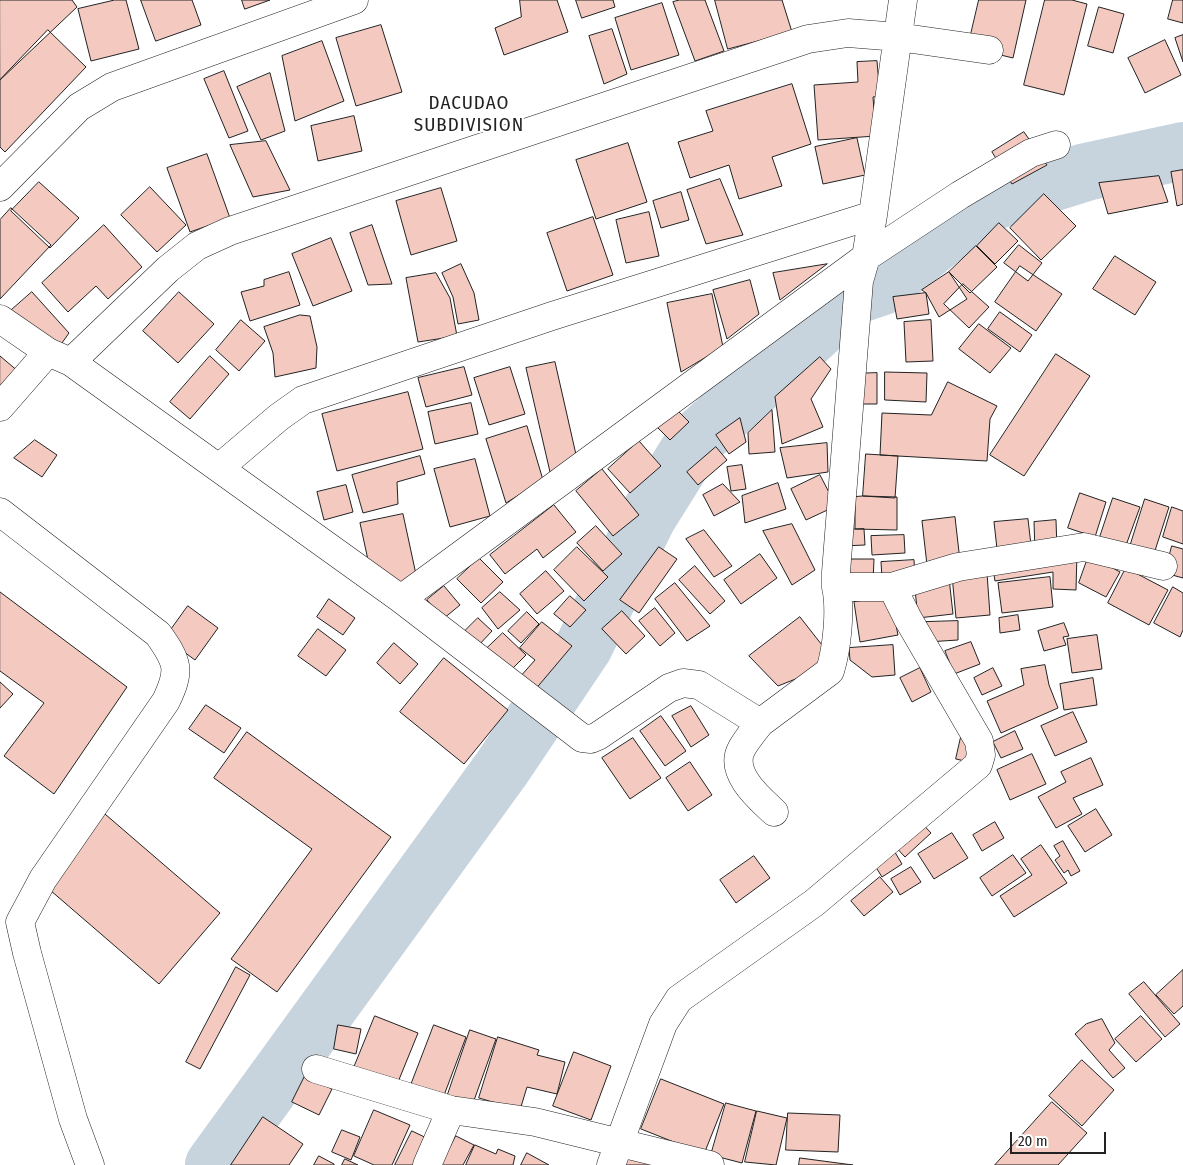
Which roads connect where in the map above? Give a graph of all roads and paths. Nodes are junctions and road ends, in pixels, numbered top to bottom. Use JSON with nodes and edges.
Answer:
{"nodes":[{"id":1,"x":354,"y":0,"type":"edge"},
{"id":2,"x":904,"y":0,"type":"edge"},
{"id":3,"x":898,"y":37,"type":"junction"},
{"id":4,"x":988,"y":50,"type":"dead end"},
{"id":5,"x":1056,"y":146,"type":"dead end"},
{"id":6,"x":0,"y":187,"type":"edge"},
{"id":7,"x":873,"y":215,"type":"junction"},
{"id":8,"x":861,"y":282,"type":"junction"},
{"id":9,"x":0,"y":318,"type":"edge"},
{"id":10,"x":59,"y":357,"type":"junction"},
{"id":11,"x":0,"y":407,"type":"edge"},
{"id":12,"x":219,"y":468,"type":"junction"},
{"id":13,"x":0,"y":512,"type":"edge"},
{"id":14,"x":1163,"y":566,"type":"dead end"},
{"id":15,"x":836,"y":587,"type":"junction"},
{"id":16,"x":892,"y":587,"type":"junction"},
{"id":17,"x":401,"y":599,"type":"junction"},
{"id":18,"x":760,"y":723,"type":"junction"},
{"id":19,"x":774,"y":812,"type":"dead end"},
{"id":20,"x":10,"y":922,"type":"edge"},
{"id":21,"x":316,"y":1069,"type":"dead end"},
{"id":22,"x":451,"y":1110,"type":"junction"},
{"id":23,"x":616,"y":1154,"type":"edge"},
{"id":24,"x":90,"y":1165,"type":"edge"},
{"id":25,"x":427,"y":1165,"type":"edge"},
{"id":26,"x":710,"y":1165,"type":"edge"}],
"edges":[{"from":1,"to":6,"type":"street"},
{"from":2,"to":3,"type":"street"},
{"from":3,"to":4,"type":"street"},
{"from":3,"to":7,"type":"street"},
{"from":3,"to":10,"type":"street"},
{"from":5,"to":8,"type":"street"},
{"from":7,"to":8,"type":"street"},
{"from":7,"to":12,"type":"street"},
{"from":8,"to":15,"type":"street"},
{"from":8,"to":17,"type":"street"},
{"from":9,"to":10,"type":"street"},
{"from":10,"to":11,"type":"street"},
{"from":10,"to":12,"type":"street"},
{"from":12,"to":17,"type":"street"},
{"from":13,"to":20,"type":"street"},
{"from":14,"to":16,"type":"street"},
{"from":15,"to":16,"type":"street"},
{"from":15,"to":18,"type":"street"},
{"from":16,"to":23,"type":"street"},
{"from":17,"to":18,"type":"street"},
{"from":18,"to":19,"type":"street"},
{"from":20,"to":24,"type":"street"},
{"from":21,"to":22,"type":"street"},
{"from":22,"to":23,"type":"street"},
{"from":22,"to":25,"type":"street"},
{"from":23,"to":26,"type":"street"}]}
